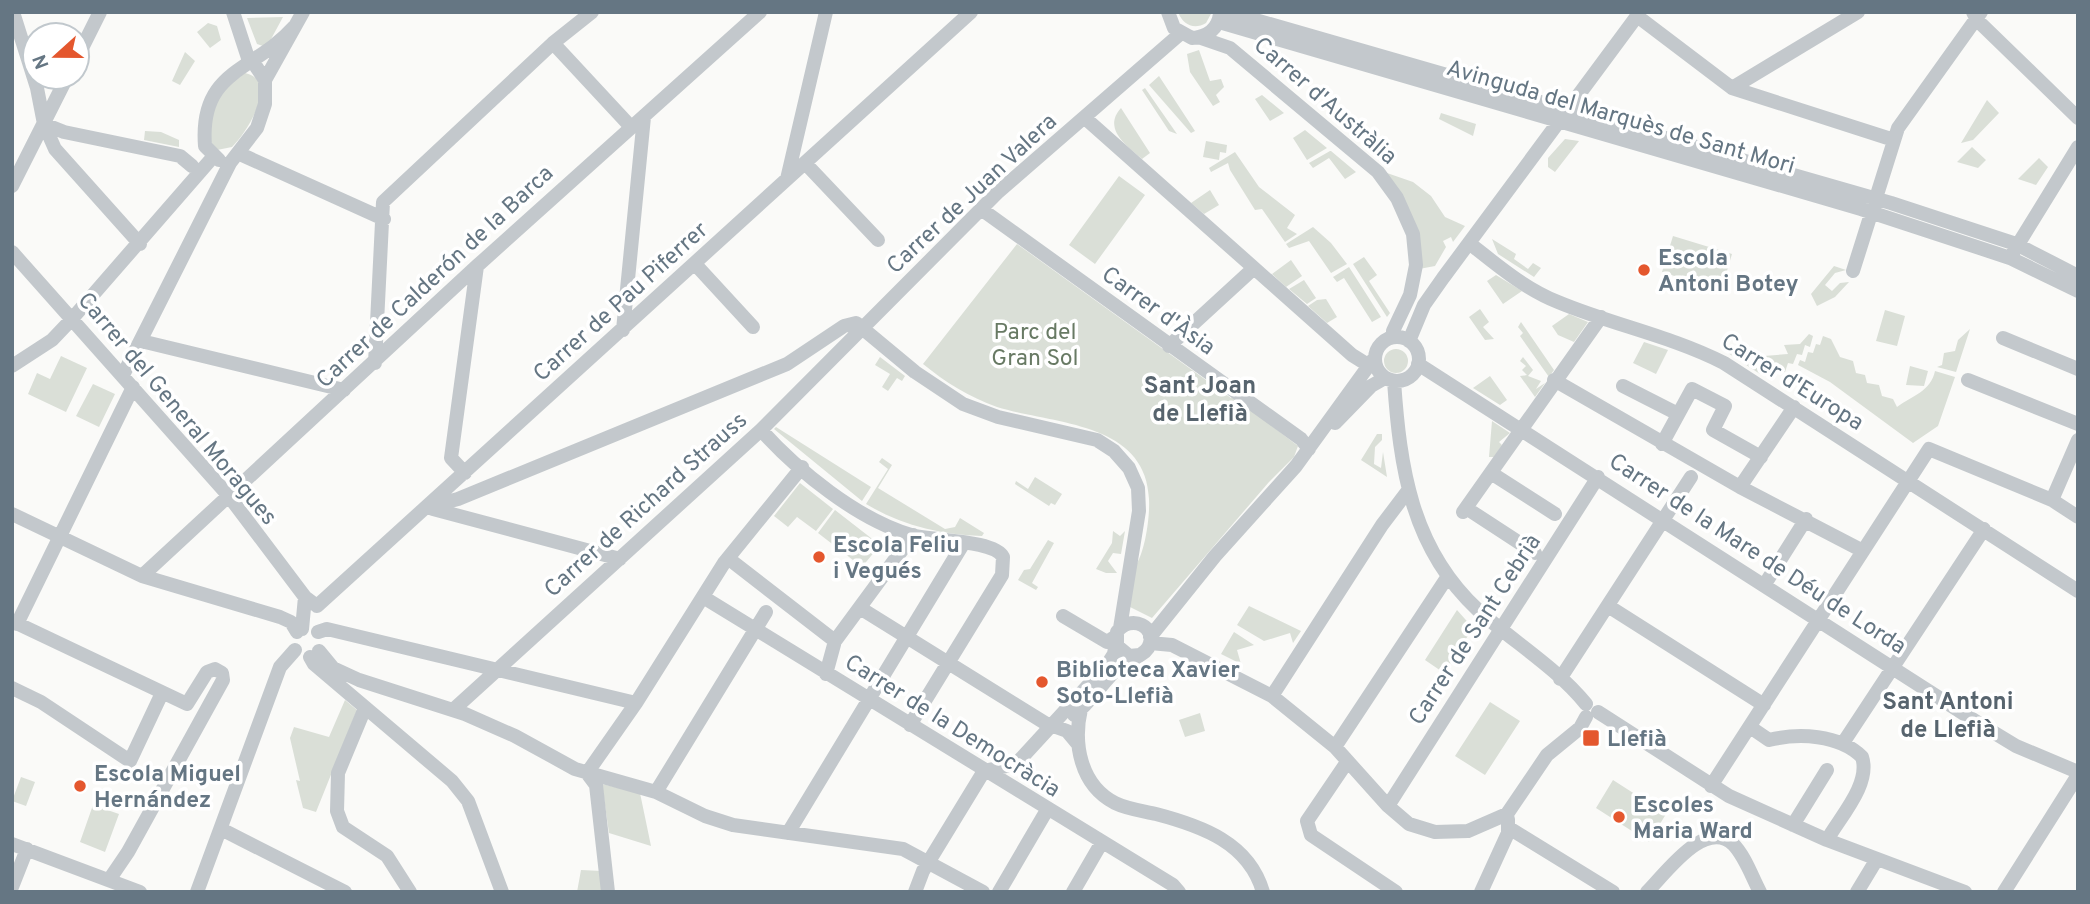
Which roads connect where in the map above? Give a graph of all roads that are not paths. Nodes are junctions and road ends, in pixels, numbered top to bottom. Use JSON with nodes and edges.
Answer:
{"nodes":[{"id":1,"x":13,"y":12,"type":"edge"},
{"id":2,"x":100,"y":12,"type":"edge"},
{"id":3,"x":303,"y":12,"type":"edge"},
{"id":4,"x":592,"y":12,"type":"edge"},
{"id":5,"x":760,"y":12,"type":"edge"},
{"id":6,"x":826,"y":12,"type":"edge"},
{"id":7,"x":971,"y":12,"type":"edge"},
{"id":8,"x":1168,"y":12,"type":"edge"},
{"id":9,"x":1858,"y":12,"type":"edge"},
{"id":10,"x":234,"y":13,"type":"edge"},
{"id":11,"x":1638,"y":14,"type":"edge"},
{"id":12,"x":1977,"y":15,"type":"edge"},
{"id":13,"x":1222,"y":16,"type":"edge"},
{"id":14,"x":294,"y":27,"type":"junction"},
{"id":15,"x":91,"y":30,"type":"edge"},
{"id":16,"x":1180,"y":34,"type":"junction"},
{"id":17,"x":1198,"y":37,"type":"junction"},
{"id":18,"x":553,"y":43,"type":"junction"},
{"id":19,"x":251,"y":62,"type":"junction"},
{"id":20,"x":265,"y":80,"type":"junction"},
{"id":21,"x":1732,"y":88,"type":"junction"},
{"id":22,"x":61,"y":91,"type":"edge"},
{"id":23,"x":644,"y":117,"type":"junction"},
{"id":24,"x":1563,"y":117,"type":"junction"},
{"id":25,"x":1085,"y":118,"type":"junction"},
{"id":26,"x":2078,"y":118,"type":"edge"},
{"id":27,"x":44,"y":124,"type":"junction"},
{"id":28,"x":631,"y":127,"type":"junction"},
{"id":29,"x":1894,"y":140,"type":"junction"},
{"id":30,"x":2078,"y":147,"type":"edge"},
{"id":31,"x":209,"y":151,"type":"junction"},
{"id":32,"x":235,"y":158,"type":"junction"},
{"id":33,"x":805,"y":163,"type":"junction"},
{"id":34,"x":192,"y":166,"type":"junction"},
{"id":35,"x":787,"y":181,"type":"junction"},
{"id":36,"x":12,"y":186,"type":"edge"},
{"id":37,"x":1873,"y":206,"type":"junction"},
{"id":38,"x":168,"y":209,"type":"junction"},
{"id":39,"x":981,"y":209,"type":"junction"},
{"id":40,"x":384,"y":219,"type":"junction"},
{"id":41,"x":878,"y":240,"type":"dead end"},
{"id":42,"x":1469,"y":243,"type":"junction"},
{"id":43,"x":140,"y":244,"type":"junction"},
{"id":44,"x":2013,"y":251,"type":"junction"},
{"id":45,"x":12,"y":252,"type":"edge"},
{"id":46,"x":695,"y":264,"type":"junction"},
{"id":47,"x":477,"y":266,"type":"junction"},
{"id":48,"x":1254,"y":268,"type":"junction"},
{"id":49,"x":1853,"y":271,"type":"dead end"},
{"id":50,"x":2078,"y":276,"type":"edge"},
{"id":51,"x":2078,"y":290,"type":"edge"},
{"id":52,"x":1601,"y":317,"type":"junction"},
{"id":53,"x":71,"y":320,"type":"junction"},
{"id":54,"x":752,"y":327,"type":"dead end"},
{"id":55,"x":865,"y":328,"type":"junction"},
{"id":56,"x":623,"y":330,"type":"junction"},
{"id":57,"x":2003,"y":338,"type":"dead end"},
{"id":58,"x":1402,"y":339,"type":"junction"},
{"id":59,"x":141,"y":341,"type":"junction"},
{"id":60,"x":1170,"y":346,"type":"junction"},
{"id":61,"x":1371,"y":361,"type":"junction"},
{"id":62,"x":375,"y":363,"type":"junction"},
{"id":63,"x":1418,"y":364,"type":"junction"},
{"id":64,"x":12,"y":366,"type":"edge"},
{"id":65,"x":2078,"y":369,"type":"edge"},
{"id":66,"x":123,"y":375,"type":"junction"},
{"id":67,"x":1389,"y":380,"type":"junction"},
{"id":68,"x":1555,"y":380,"type":"junction"},
{"id":69,"x":1968,"y":380,"type":"dead end"},
{"id":70,"x":1623,"y":386,"type":"dead end"},
{"id":71,"x":133,"y":387,"type":"junction"},
{"id":72,"x":344,"y":390,"type":"junction"},
{"id":73,"x":1794,"y":407,"type":"junction"},
{"id":74,"x":1678,"y":414,"type":"junction"},
{"id":75,"x":2078,"y":424,"type":"edge"},
{"id":76,"x":761,"y":430,"type":"junction"},
{"id":77,"x":1521,"y":430,"type":"junction"},
{"id":78,"x":2078,"y":440,"type":"edge"},
{"id":79,"x":1662,"y":444,"type":"junction"},
{"id":80,"x":1309,"y":449,"type":"junction"},
{"id":81,"x":1761,"y":457,"type":"junction"},
{"id":82,"x":802,"y":467,"type":"junction"},
{"id":83,"x":465,"y":473,"type":"junction"},
{"id":84,"x":1491,"y":473,"type":"junction"},
{"id":85,"x":1598,"y":477,"type":"junction"},
{"id":86,"x":1691,"y":477,"type":"dead end"},
{"id":87,"x":1910,"y":480,"type":"junction"},
{"id":88,"x":1740,"y":487,"type":"junction"},
{"id":89,"x":1407,"y":492,"type":"junction"},
{"id":90,"x":228,"y":495,"type":"junction"},
{"id":91,"x":2052,"y":500,"type":"junction"},
{"id":92,"x":428,"y":507,"type":"junction"},
{"id":93,"x":12,"y":513,"type":"edge"},
{"id":94,"x":1555,"y":514,"type":"dead end"},
{"id":95,"x":2078,"y":517,"type":"edge"},
{"id":96,"x":1806,"y":519,"type":"junction"},
{"id":97,"x":1663,"y":521,"type":"junction"},
{"id":98,"x":1984,"y":530,"type":"junction"},
{"id":99,"x":913,"y":535,"type":"junction"},
{"id":100,"x":60,"y":537,"type":"junction"},
{"id":101,"x":962,"y":544,"type":"junction"},
{"id":102,"x":1863,"y":551,"type":"junction"},
{"id":103,"x":1535,"y":553,"type":"dead end"},
{"id":104,"x":1215,"y":556,"type":"junction"},
{"id":105,"x":620,"y":559,"type":"junction"},
{"id":106,"x":729,"y":559,"type":"junction"},
{"id":107,"x":142,"y":576,"type":"junction"},
{"id":108,"x":1448,"y":576,"type":"junction"},
{"id":109,"x":1765,"y":584,"type":"junction"},
{"id":110,"x":2078,"y":591,"type":"edge"},
{"id":111,"x":304,"y":597,"type":"junction"},
{"id":112,"x":703,"y":597,"type":"junction"},
{"id":113,"x":317,"y":606,"type":"junction"},
{"id":114,"x":1608,"y":606,"type":"junction"},
{"id":115,"x":860,"y":608,"type":"junction"},
{"id":116,"x":766,"y":612,"type":"dead end"},
{"id":117,"x":1063,"y":615,"type":"dead end"},
{"id":118,"x":1821,"y":620,"type":"junction"},
{"id":119,"x":15,"y":622,"type":"edge"},
{"id":120,"x":1141,"y":624,"type":"junction"},
{"id":121,"x":1501,"y":629,"type":"junction"},
{"id":122,"x":307,"y":631,"type":"junction"},
{"id":123,"x":754,"y":631,"type":"junction"},
{"id":124,"x":1117,"y":635,"type":"junction"},
{"id":125,"x":1153,"y":635,"type":"junction"},
{"id":126,"x":905,"y":637,"type":"junction"},
{"id":127,"x":835,"y":641,"type":"junction"},
{"id":128,"x":295,"y":650,"type":"junction"},
{"id":129,"x":314,"y":654,"type":"junction"},
{"id":130,"x":1140,"y":655,"type":"junction"},
{"id":131,"x":948,"y":663,"type":"junction"},
{"id":132,"x":1894,"y":669,"type":"junction"},
{"id":133,"x":494,"y":671,"type":"junction"},
{"id":134,"x":328,"y":674,"type":"junction"},
{"id":135,"x":826,"y":674,"type":"junction"},
{"id":136,"x":1560,"y":679,"type":"junction"},
{"id":137,"x":359,"y":680,"type":"junction"},
{"id":138,"x":12,"y":688,"type":"edge"},
{"id":139,"x":162,"y":693,"type":"junction"},
{"id":140,"x":1272,"y":696,"type":"junction"},
{"id":141,"x":868,"y":699,"type":"junction"},
{"id":142,"x":636,"y":703,"type":"junction"},
{"id":143,"x":1764,"y":705,"type":"junction"},
{"id":144,"x":365,"y":708,"type":"junction"},
{"id":145,"x":1081,"y":709,"type":"junction"},
{"id":146,"x":453,"y":710,"type":"junction"},
{"id":147,"x":1590,"y":711,"type":"junction"},
{"id":148,"x":911,"y":725,"type":"junction"},
{"id":149,"x":1051,"y":725,"type":"junction"},
{"id":150,"x":1750,"y":727,"type":"junction"},
{"id":151,"x":1077,"y":743,"type":"junction"},
{"id":152,"x":1843,"y":743,"type":"junction"},
{"id":153,"x":1335,"y":747,"type":"junction"},
{"id":154,"x":1347,"y":762,"type":"junction"},
{"id":155,"x":1827,"y":770,"type":"dead end"},
{"id":156,"x":984,"y":771,"type":"junction"},
{"id":157,"x":587,"y":773,"type":"junction"},
{"id":158,"x":2078,"y":774,"type":"edge"},
{"id":159,"x":1711,"y":786,"type":"junction"},
{"id":160,"x":656,"y":792,"type":"junction"},
{"id":161,"x":1388,"y":806,"type":"junction"},
{"id":162,"x":1047,"y":810,"type":"junction"},
{"id":163,"x":1508,"y":821,"type":"junction"},
{"id":164,"x":1793,"y":825,"type":"junction"},
{"id":165,"x":221,"y":829,"type":"junction"},
{"id":166,"x":788,"y":833,"type":"junction"},
{"id":167,"x":1827,"y":839,"type":"junction"},
{"id":168,"x":1102,"y":842,"type":"junction"},
{"id":169,"x":19,"y":846,"type":"edge"},
{"id":170,"x":1877,"y":859,"type":"junction"},
{"id":171,"x":930,"y":861,"type":"junction"},
{"id":172,"x":109,"y":880,"type":"junction"},
{"id":173,"x":12,"y":887,"type":"edge"},
{"id":174,"x":1395,"y":891,"type":"edge"},
{"id":175,"x":140,"y":892,"type":"edge"},
{"id":176,"x":197,"y":892,"type":"edge"},
{"id":177,"x":345,"y":892,"type":"edge"},
{"id":178,"x":410,"y":892,"type":"edge"},
{"id":179,"x":502,"y":892,"type":"edge"},
{"id":180,"x":608,"y":892,"type":"edge"},
{"id":181,"x":915,"y":892,"type":"edge"},
{"id":182,"x":983,"y":892,"type":"edge"},
{"id":183,"x":999,"y":892,"type":"edge"},
{"id":184,"x":1073,"y":892,"type":"edge"},
{"id":185,"x":1178,"y":892,"type":"edge"},
{"id":186,"x":1263,"y":892,"type":"edge"},
{"id":187,"x":1481,"y":892,"type":"edge"},
{"id":188,"x":1614,"y":892,"type":"edge"},
{"id":189,"x":1647,"y":892,"type":"edge"},
{"id":190,"x":1760,"y":892,"type":"edge"},
{"id":191,"x":1857,"y":892,"type":"edge"},
{"id":192,"x":1965,"y":892,"type":"edge"},
{"id":193,"x":2004,"y":892,"type":"edge"}],
"edges":[{"from":1,"to":27,"type":"street"},
{"from":2,"to":15,"type":"street"},
{"from":3,"to":14,"type":"street"},
{"from":4,"to":18,"type":"street"},
{"from":5,"to":23,"type":"street","name":"Carrer de Calderón de la Barca"},
{"from":6,"to":35,"type":"street"},
{"from":7,"to":33,"type":"street","name":"Carrer de Pau Piferrer"},
{"from":8,"to":16,"type":"street"},
{"from":9,"to":21,"type":"street"},
{"from":10,"to":19,"type":"street"},
{"from":11,"to":21,"type":"street"},
{"from":11,"to":24,"type":"street"},
{"from":12,"to":26,"type":"street"},
{"from":12,"to":29,"type":"street"},
{"from":13,"to":17,"type":"street"},
{"from":13,"to":24,"type":"street","name":"Avinguda del Marquès de Sant Mori"},
{"from":14,"to":19,"type":"street"},
{"from":14,"to":20,"type":"street"},
{"from":16,"to":17,"type":"street","name":"Carrer d'Austràlia"},
{"from":16,"to":25,"type":"street","name":"Carrer de Juan Valera"},
{"from":17,"to":58,"type":"street","name":"Carrer d'Austràlia"},
{"from":18,"to":28,"type":"street"},
{"from":18,"to":40,"type":"street"},
{"from":19,"to":20,"type":"street"},
{"from":19,"to":31,"type":"street"},
{"from":20,"to":32,"type":"street"},
{"from":21,"to":29,"type":"street"},
{"from":22,"to":27,"type":"street"},
{"from":23,"to":28,"type":"street","name":"Carrer de Calderón de la Barca"},
{"from":23,"to":56,"type":"street"},
{"from":24,"to":37,"type":"street","name":"Avinguda del Marquès de Sant Mori"},
{"from":24,"to":42,"type":"street"},
{"from":25,"to":39,"type":"street","name":"Carrer de Juan Valera"},
{"from":25,"to":48,"type":"street"},
{"from":27,"to":34,"type":"street"},
{"from":27,"to":36,"type":"street"},
{"from":27,"to":43,"type":"street"},
{"from":28,"to":47,"type":"street","name":"Carrer de Calderón de la Barca"},
{"from":29,"to":37,"type":"street"},
{"from":30,"to":44,"type":"street"},
{"from":31,"to":32,"type":"street"},
{"from":31,"to":34,"type":"street"},
{"from":31,"to":38,"type":"street"},
{"from":32,"to":40,"type":"street"},
{"from":32,"to":59,"type":"street"},
{"from":33,"to":35,"type":"street","name":"Carrer de Pau Piferrer"},
{"from":33,"to":41,"type":"street"},
{"from":34,"to":38,"type":"street"},
{"from":35,"to":46,"type":"street","name":"Carrer de Pau Piferrer"},
{"from":37,"to":44,"type":"street","name":"Avinguda del Marquès de Sant Mori"},
{"from":37,"to":49,"type":"street"},
{"from":38,"to":43,"type":"street"},
{"from":39,"to":55,"type":"street","name":"Carrer de Juan Valera"},
{"from":39,"to":60,"type":"street","name":"Carrer d'Àsia"},
{"from":40,"to":62,"type":"street"},
{"from":42,"to":52,"type":"street","name":"Carrer d'Europa"},
{"from":42,"to":58,"type":"street"},
{"from":43,"to":53,"type":"street"},
{"from":44,"to":50,"type":"street"},
{"from":44,"to":51,"type":"street"},
{"from":45,"to":53,"type":"street","name":"Carrer del General Moragues"},
{"from":46,"to":54,"type":"street"},
{"from":46,"to":56,"type":"street","name":"Carrer de Pau Piferrer"},
{"from":47,"to":62,"type":"street","name":"Carrer de Calderón de la Barca"},
{"from":47,"to":83,"type":"street"},
{"from":48,"to":60,"type":"street"},
{"from":48,"to":61,"type":"street"},
{"from":52,"to":68,"type":"street"},
{"from":52,"to":73,"type":"street","name":"Carrer d'Europa"},
{"from":53,"to":64,"type":"street"},
{"from":53,"to":66,"type":"street","name":"Carrer del General Moragues"},
{"from":55,"to":76,"type":"street","name":"Carrer de Richard Strauss"},
{"from":55,"to":92,"type":"street"},
{"from":55,"to":124,"type":"street"},
{"from":56,"to":83,"type":"street","name":"Carrer de Pau Piferrer"},
{"from":57,"to":65,"type":"street"},
{"from":58,"to":61,"type":"street"},
{"from":58,"to":63,"type":"street"},
{"from":59,"to":66,"type":"street"},
{"from":59,"to":72,"type":"street"},
{"from":60,"to":80,"type":"street","name":"Carrer d'Àsia"},
{"from":61,"to":67,"type":"street"},
{"from":61,"to":80,"type":"street"},
{"from":62,"to":72,"type":"street","name":"Carrer de Calderón de la Barca"},
{"from":63,"to":67,"type":"street"},
{"from":63,"to":77,"type":"street","name":"Carrer de la Mare de Déu de Lorda"},
{"from":66,"to":71,"type":"street","name":"Carrer del General Moragues"},
{"from":67,"to":80,"type":"street"},
{"from":67,"to":89,"type":"street"},
{"from":68,"to":77,"type":"street"},
{"from":68,"to":79,"type":"street"},
{"from":69,"to":75,"type":"street"},
{"from":70,"to":74,"type":"street"},
{"from":71,"to":90,"type":"street","name":"Carrer del General Moragues"},
{"from":71,"to":100,"type":"street"},
{"from":72,"to":90,"type":"street","name":"Carrer de Calderón de la Barca"},
{"from":73,"to":81,"type":"street"},
{"from":73,"to":87,"type":"street","name":"Carrer d'Europa"},
{"from":74,"to":79,"type":"street"},
{"from":74,"to":81,"type":"street"},
{"from":76,"to":82,"type":"street"},
{"from":76,"to":105,"type":"street","name":"Carrer de Richard Strauss"},
{"from":77,"to":84,"type":"street"},
{"from":77,"to":85,"type":"street","name":"Carrer de la Mare de Déu de Lorda"},
{"from":78,"to":91,"type":"street"},
{"from":79,"to":88,"type":"street"},
{"from":80,"to":104,"type":"street"},
{"from":81,"to":88,"type":"street"},
{"from":82,"to":99,"type":"street"},
{"from":82,"to":106,"type":"street"},
{"from":83,"to":92,"type":"street","name":"Carrer de Pau Piferrer"},
{"from":84,"to":94,"type":"street"},
{"from":84,"to":103,"type":"street"},
{"from":85,"to":97,"type":"street","name":"Carrer de la Mare de Déu de Lorda"},
{"from":85,"to":121,"type":"street","name":"Carrer de Sant Cebrià"},
{"from":86,"to":97,"type":"street"},
{"from":87,"to":91,"type":"street"},
{"from":87,"to":98,"type":"street","name":"Carrer d'Europa"},
{"from":87,"to":102,"type":"street"},
{"from":88,"to":96,"type":"street"},
{"from":89,"to":108,"type":"street"},
{"from":89,"to":140,"type":"street"},
{"from":90,"to":107,"type":"street","name":"Carrer de Calderón de la Barca"},
{"from":90,"to":111,"type":"street","name":"Carrer del General Moragues"},
{"from":91,"to":95,"type":"street"},
{"from":92,"to":105,"type":"street"},
{"from":92,"to":113,"type":"street","name":"Carrer de Pau Piferrer"},
{"from":93,"to":100,"type":"street"},
{"from":96,"to":102,"type":"street"},
{"from":96,"to":109,"type":"street"},
{"from":97,"to":109,"type":"street","name":"Carrer de la Mare de Déu de Lorda"},
{"from":97,"to":114,"type":"street"},
{"from":98,"to":110,"type":"street","name":"Carrer d'Europa"},
{"from":98,"to":132,"type":"street"},
{"from":99,"to":101,"type":"street"},
{"from":99,"to":115,"type":"street"},
{"from":100,"to":107,"type":"street"},
{"from":100,"to":119,"type":"street"},
{"from":101,"to":126,"type":"street"},
{"from":101,"to":131,"type":"street"},
{"from":102,"to":118,"type":"street"},
{"from":104,"to":120,"type":"street"},
{"from":104,"to":125,"type":"street"},
{"from":105,"to":133,"type":"street","name":"Carrer de Richard Strauss"},
{"from":106,"to":112,"type":"street"},
{"from":106,"to":127,"type":"street"},
{"from":107,"to":122,"type":"street"},
{"from":108,"to":121,"type":"street"},
{"from":108,"to":153,"type":"street"},
{"from":109,"to":118,"type":"street","name":"Carrer de la Mare de Déu de Lorda"},
{"from":111,"to":113,"type":"street","name":"Carrer del General Moragues"},
{"from":111,"to":122,"type":"street"},
{"from":112,"to":123,"type":"street","name":"Carrer de la Democràcia"},
{"from":112,"to":142,"type":"street"},
{"from":113,"to":122,"type":"street"},
{"from":114,"to":136,"type":"street"},
{"from":114,"to":143,"type":"street"},
{"from":115,"to":126,"type":"street"},
{"from":115,"to":127,"type":"street"},
{"from":116,"to":123,"type":"street"},
{"from":117,"to":124,"type":"street"},
{"from":118,"to":132,"type":"street","name":"Carrer de la Mare de Déu de Lorda"},
{"from":118,"to":143,"type":"street"},
{"from":119,"to":139,"type":"street"},
{"from":120,"to":124,"type":"street"},
{"from":120,"to":125,"type":"street"},
{"from":121,"to":136,"type":"street"},
{"from":121,"to":161,"type":"street","name":"Carrer de Sant Cebrià"},
{"from":122,"to":128,"type":"street"},
{"from":122,"to":129,"type":"street"},
{"from":122,"to":133,"type":"street"},
{"from":123,"to":135,"type":"street","name":"Carrer de la Democràcia"},
{"from":123,"to":160,"type":"street"},
{"from":124,"to":130,"type":"street"},
{"from":124,"to":149,"type":"street"},
{"from":125,"to":130,"type":"street"},
{"from":125,"to":140,"type":"street"},
{"from":126,"to":131,"type":"street"},
{"from":126,"to":141,"type":"street"},
{"from":127,"to":135,"type":"street"},
{"from":128,"to":129,"type":"street"},
{"from":128,"to":165,"type":"street"},
{"from":129,"to":134,"type":"street"},
{"from":129,"to":137,"type":"street"},
{"from":130,"to":145,"type":"street"},
{"from":131,"to":148,"type":"street"},
{"from":131,"to":149,"type":"street"},
{"from":132,"to":152,"type":"street"},
{"from":132,"to":158,"type":"street","name":"Carrer de la Mare de Déu de Lorda"},
{"from":133,"to":142,"type":"street"},
{"from":133,"to":146,"type":"street","name":"Carrer de Richard Strauss"},
{"from":134,"to":137,"type":"street"},
{"from":134,"to":144,"type":"street"},
{"from":135,"to":141,"type":"street","name":"Carrer de la Democràcia"},
{"from":136,"to":147,"type":"street"},
{"from":137,"to":146,"type":"street"},
{"from":138,"to":139,"type":"street"},
{"from":139,"to":172,"type":"street"},
{"from":140,"to":153,"type":"street"},
{"from":141,"to":148,"type":"street","name":"Carrer de la Democràcia"},
{"from":141,"to":166,"type":"street"},
{"from":142,"to":157,"type":"street"},
{"from":143,"to":150,"type":"street"},
{"from":144,"to":178,"type":"street"},
{"from":144,"to":179,"type":"street"},
{"from":145,"to":149,"type":"street"},
{"from":145,"to":151,"type":"street"},
{"from":146,"to":157,"type":"street"},
{"from":147,"to":159,"type":"street"},
{"from":147,"to":163,"type":"street"},
{"from":148,"to":156,"type":"street","name":"Carrer de la Democràcia"},
{"from":149,"to":151,"type":"street"},
{"from":149,"to":156,"type":"street"},
{"from":150,"to":152,"type":"street"},
{"from":150,"to":159,"type":"street"},
{"from":151,"to":186,"type":"street"},
{"from":152,"to":167,"type":"street"},
{"from":153,"to":154,"type":"street"},
{"from":154,"to":161,"type":"street"},
{"from":154,"to":174,"type":"street"},
{"from":155,"to":164,"type":"street"},
{"from":156,"to":162,"type":"street","name":"Carrer de la Democràcia"},
{"from":156,"to":171,"type":"street"},
{"from":157,"to":160,"type":"street"},
{"from":157,"to":180,"type":"street"},
{"from":158,"to":193,"type":"street"},
{"from":159,"to":164,"type":"street"},
{"from":160,"to":166,"type":"street"},
{"from":161,"to":163,"type":"street"},
{"from":162,"to":168,"type":"street","name":"Carrer de la Democràcia"},
{"from":162,"to":183,"type":"street"},
{"from":163,"to":187,"type":"street"},
{"from":163,"to":188,"type":"street"},
{"from":164,"to":167,"type":"street"},
{"from":165,"to":176,"type":"street"},
{"from":165,"to":177,"type":"street"},
{"from":166,"to":171,"type":"street"},
{"from":167,"to":170,"type":"street"},
{"from":168,"to":184,"type":"street"},
{"from":168,"to":185,"type":"street","name":"Carrer de la Democràcia"},
{"from":169,"to":172,"type":"street"},
{"from":169,"to":173,"type":"street"},
{"from":170,"to":191,"type":"street"},
{"from":170,"to":192,"type":"street"},
{"from":171,"to":181,"type":"street"},
{"from":171,"to":182,"type":"street"},
{"from":172,"to":175,"type":"street"},
{"from":189,"to":190,"type":"street"}]}
